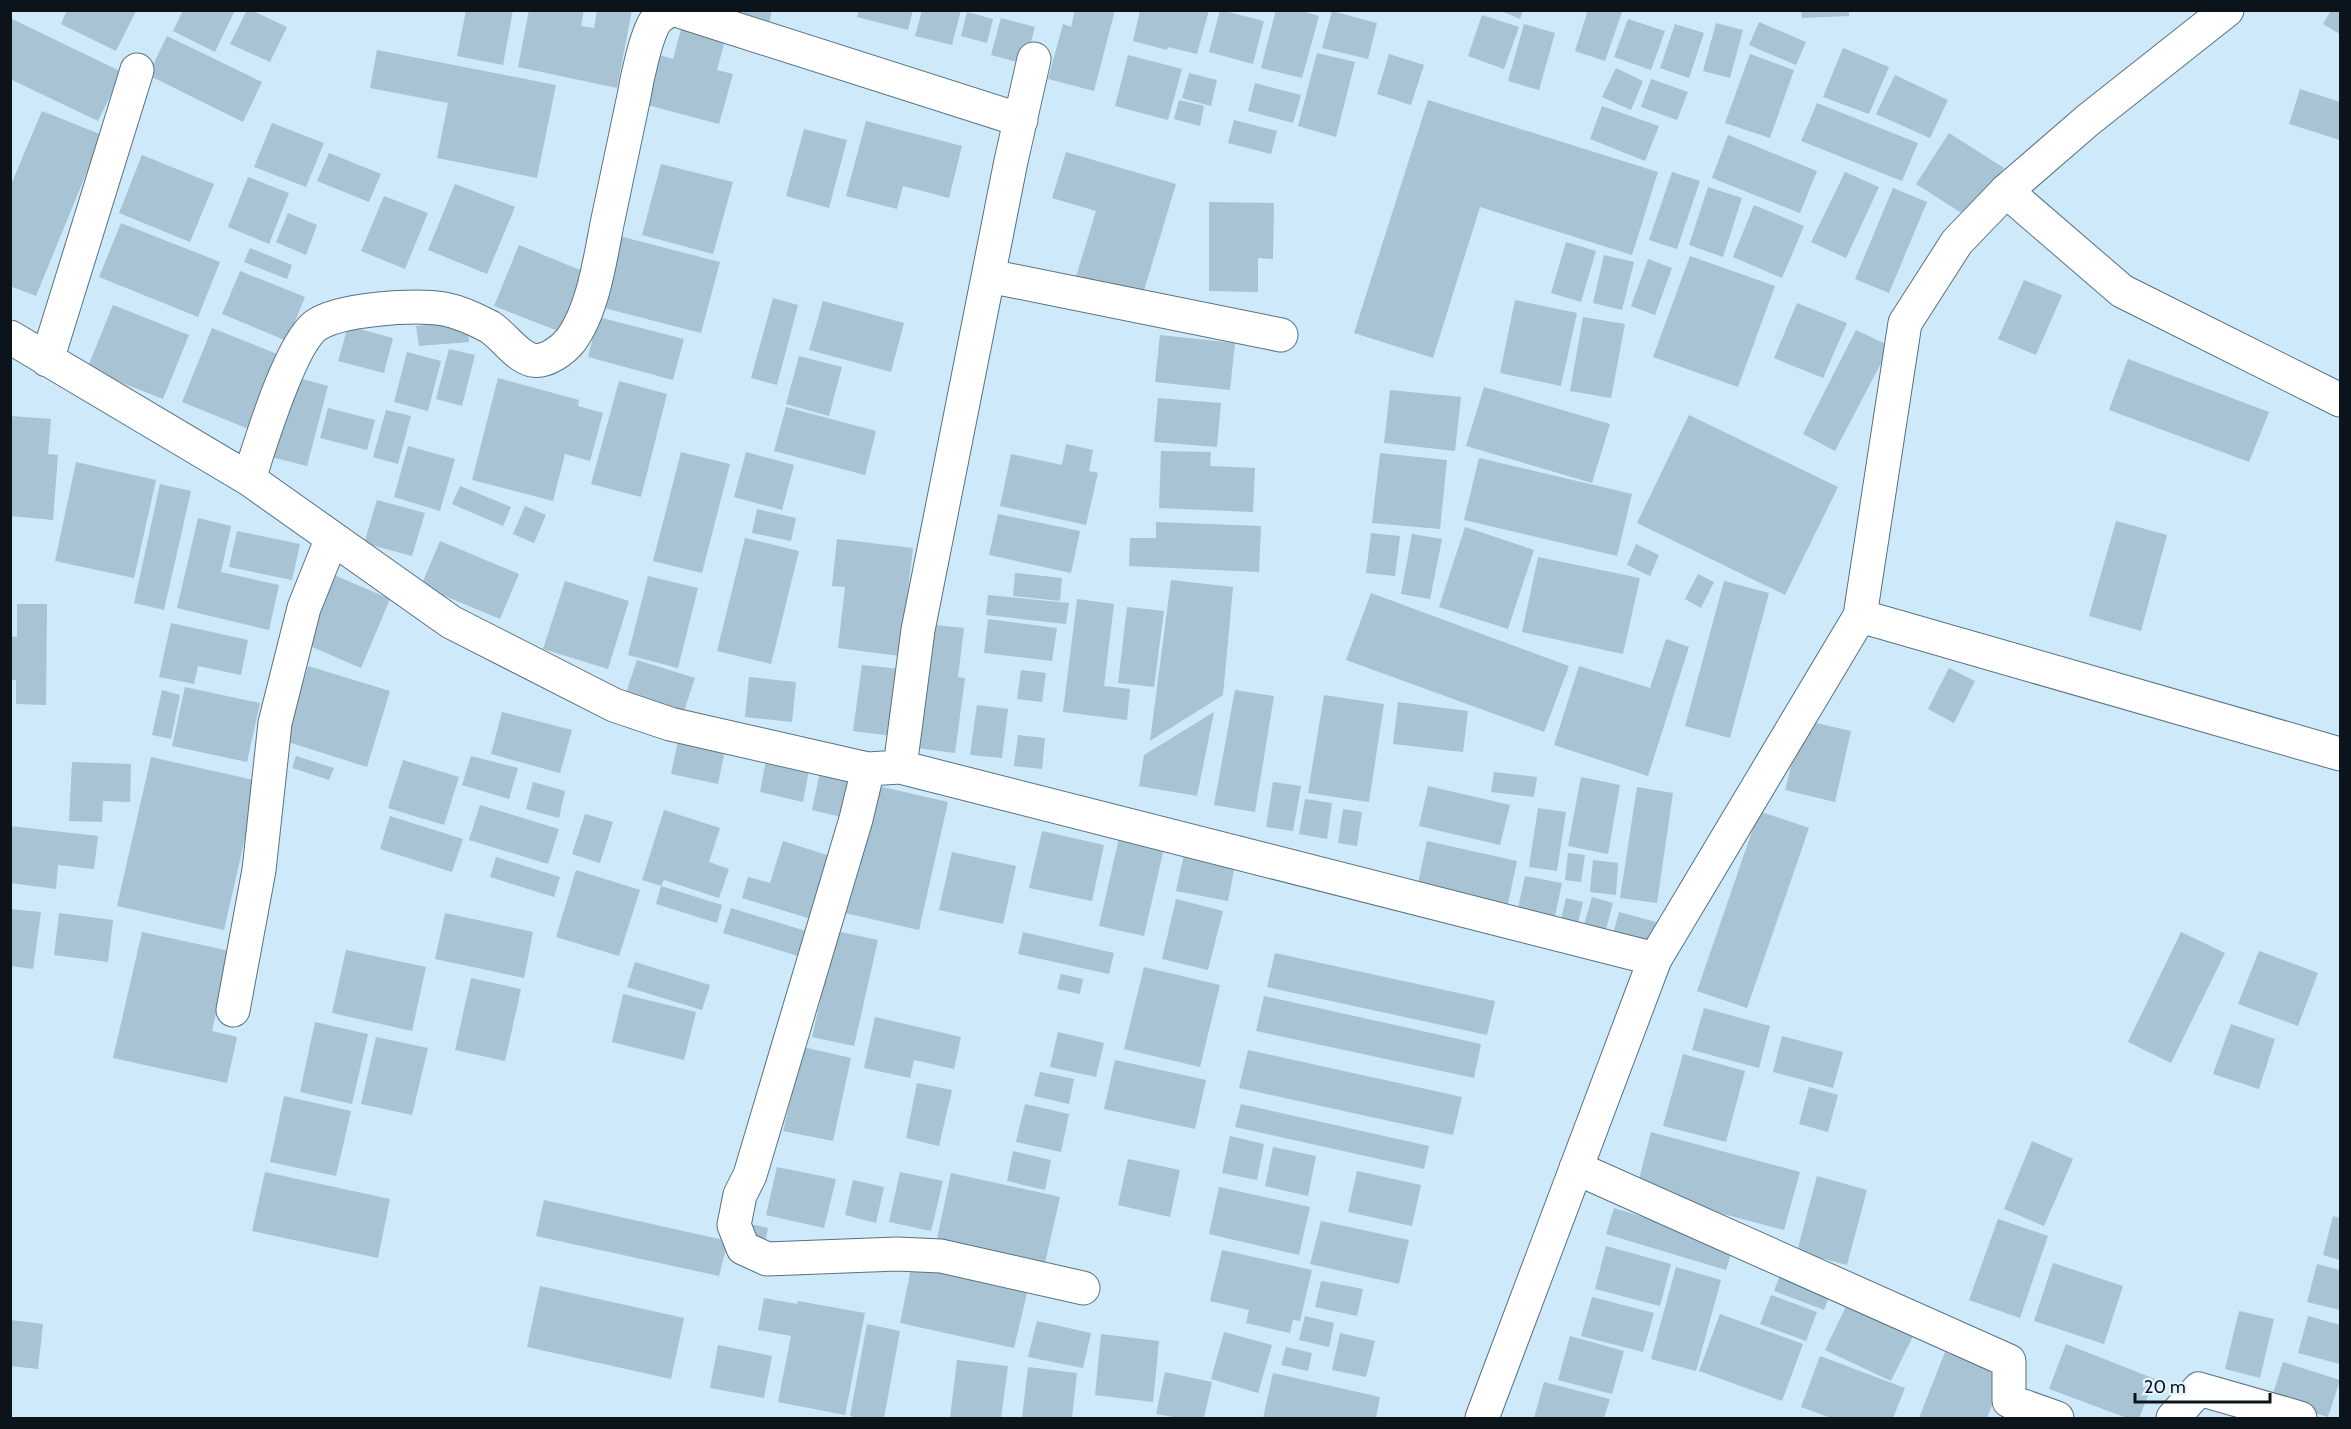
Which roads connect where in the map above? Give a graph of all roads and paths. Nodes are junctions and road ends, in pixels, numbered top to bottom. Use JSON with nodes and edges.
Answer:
{"nodes":[{"id":1,"x":669,"y":10,"type":"edge"},
{"id":2,"x":676,"y":10,"type":"edge"},
{"id":3,"x":2227,"y":10,"type":"edge"},
{"id":4,"x":1034,"y":59,"type":"dead end"},
{"id":5,"x":137,"y":70,"type":"dead end"},
{"id":6,"x":1021,"y":120,"type":"junction"},
{"id":7,"x":2006,"y":191,"type":"junction"},
{"id":8,"x":989,"y":276,"type":"junction"},
{"id":9,"x":1281,"y":335,"type":"dead end"},
{"id":10,"x":10,"y":337,"type":"edge"},
{"id":11,"x":47,"y":360,"type":"junction"},
{"id":12,"x":2340,"y":400,"type":"edge"},
{"id":13,"x":249,"y":479,"type":"junction"},
{"id":14,"x":332,"y":538,"type":"junction"},
{"id":15,"x":1860,"y":616,"type":"junction"},
{"id":16,"x":2340,"y":754,"type":"edge"},
{"id":17,"x":900,"y":767,"type":"junction"},
{"id":18,"x":868,"y":769,"type":"junction"},
{"id":19,"x":1655,"y":959,"type":"junction"},
{"id":20,"x":233,"y":1010,"type":"dead end"},
{"id":21,"x":1576,"y":1168,"type":"junction"},
{"id":22,"x":1083,"y":1288,"type":"dead end"},
{"id":23,"x":1482,"y":1419,"type":"edge"},
{"id":24,"x":2057,"y":1419,"type":"edge"},
{"id":25,"x":2173,"y":1419,"type":"edge"},
{"id":26,"x":2300,"y":1419,"type":"edge"}],
"edges":[{"from":1,"to":13,"type":"street"},
{"from":2,"to":6,"type":"street"},
{"from":3,"to":7,"type":"street"},
{"from":4,"to":6,"type":"street"},
{"from":5,"to":11,"type":"street"},
{"from":6,"to":8,"type":"street"},
{"from":7,"to":12,"type":"street"},
{"from":7,"to":15,"type":"street"},
{"from":8,"to":9,"type":"street"},
{"from":8,"to":17,"type":"street"},
{"from":10,"to":11,"type":"street"},
{"from":11,"to":13,"type":"street"},
{"from":13,"to":14,"type":"street"},
{"from":14,"to":18,"type":"street"},
{"from":14,"to":20,"type":"street"},
{"from":15,"to":16,"type":"street"},
{"from":15,"to":19,"type":"street"},
{"from":17,"to":18,"type":"street"},
{"from":17,"to":19,"type":"street"},
{"from":18,"to":22,"type":"street"},
{"from":19,"to":21,"type":"street"},
{"from":21,"to":23,"type":"street"},
{"from":21,"to":24,"type":"street"},
{"from":25,"to":26,"type":"street"}]}
